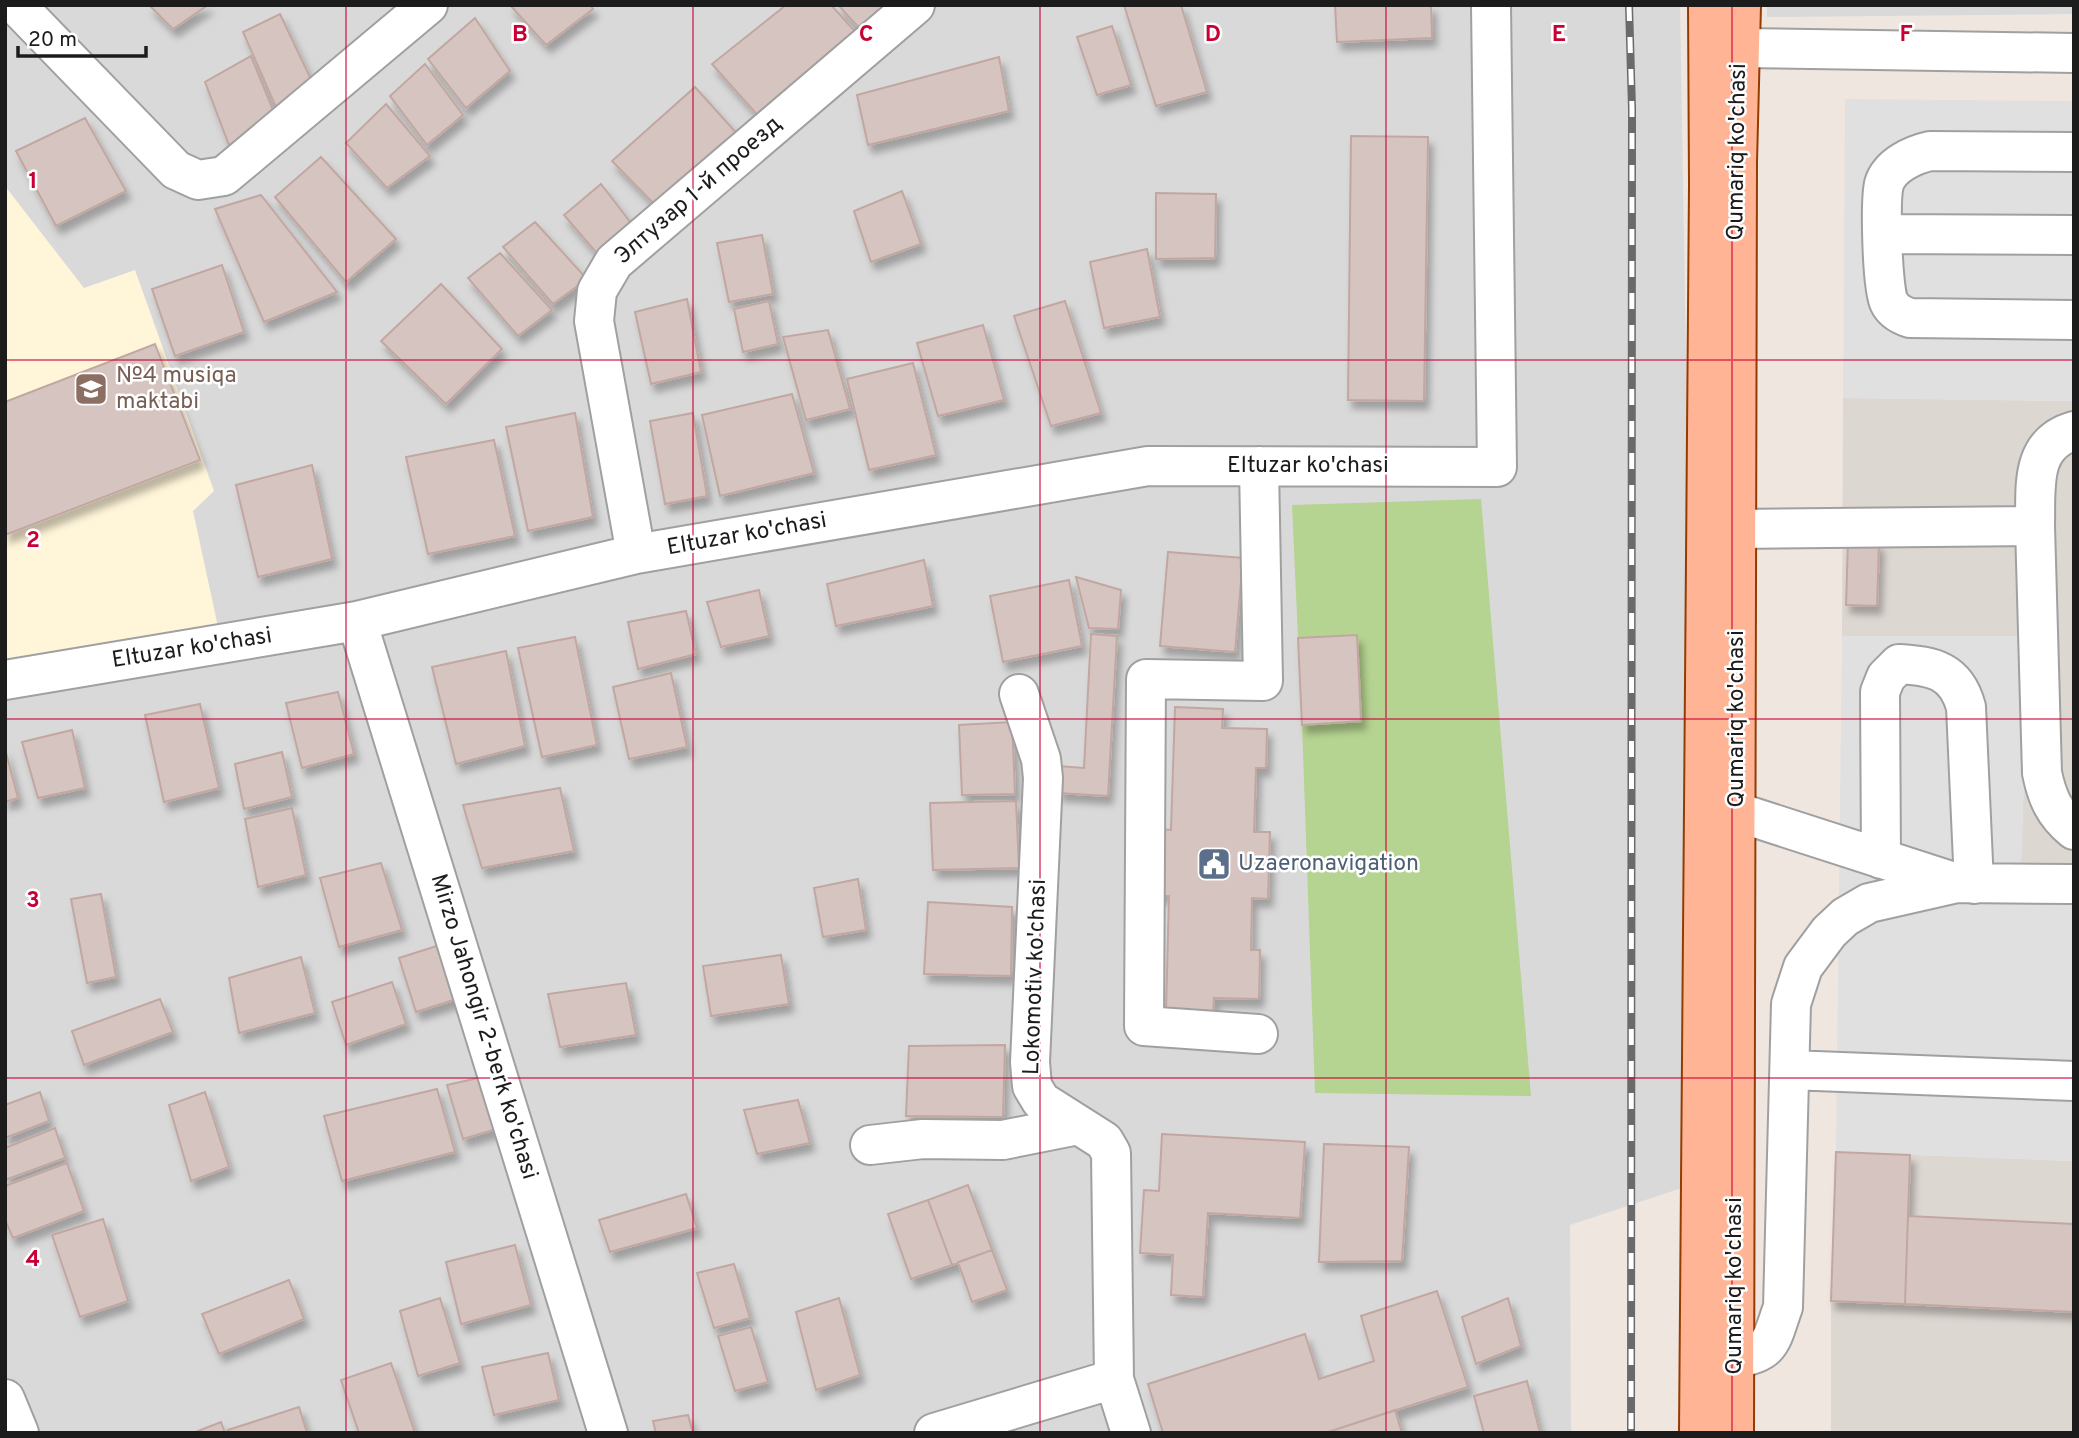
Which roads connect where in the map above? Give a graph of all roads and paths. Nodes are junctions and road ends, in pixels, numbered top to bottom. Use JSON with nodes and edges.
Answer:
{"nodes":[{"id":1,"x":16,"y":5,"type":"edge"},
{"id":2,"x":428,"y":5,"type":"edge"},
{"id":3,"x":915,"y":5,"type":"edge"},
{"id":4,"x":1491,"y":5,"type":"edge"},
{"id":5,"x":1708,"y":5,"type":"edge"},
{"id":6,"x":1741,"y":5,"type":"edge"},
{"id":7,"x":1724,"y":49,"type":"junction"},
{"id":8,"x":2074,"y":53,"type":"edge"},
{"id":9,"x":2074,"y":152,"type":"edge"},
{"id":10,"x":1883,"y":234,"type":"junction"},
{"id":11,"x":2074,"y":235,"type":"edge"},
{"id":12,"x":2074,"y":320,"type":"edge"},
{"id":13,"x":2074,"y":431,"type":"edge"},
{"id":14,"x":1259,"y":466,"type":"junction"},
{"id":15,"x":2035,"y":526,"type":"junction"},
{"id":16,"x":1737,"y":529,"type":"junction"},
{"id":17,"x":636,"y":554,"type":"junction"},
{"id":18,"x":357,"y":621,"type":"junction"},
{"id":19,"x":5,"y":680,"type":"edge"},
{"id":20,"x":1019,"y":694,"type":"dead end"},
{"id":21,"x":1737,"y":812,"type":"junction"},
{"id":22,"x":2074,"y":830,"type":"edge"},
{"id":23,"x":1881,"y":859,"type":"junction"},
{"id":24,"x":1965,"y":884,"type":"junction"},
{"id":25,"x":2074,"y":884,"type":"edge"},
{"id":26,"x":1258,"y":1034,"type":"dead end"},
{"id":27,"x":1790,"y":1070,"type":"junction"},
{"id":28,"x":2074,"y":1081,"type":"edge"},
{"id":29,"x":1078,"y":1125,"type":"junction"},
{"id":30,"x":870,"y":1145,"type":"dead end"},
{"id":31,"x":1734,"y":1357,"type":"junction"},
{"id":32,"x":1114,"y":1379,"type":"junction"},
{"id":33,"x":5,"y":1399,"type":"edge"},
{"id":34,"x":19,"y":1433,"type":"edge"},
{"id":35,"x":608,"y":1433,"type":"edge"},
{"id":36,"x":934,"y":1433,"type":"edge"},
{"id":37,"x":1130,"y":1433,"type":"edge"},
{"id":38,"x":1699,"y":1433,"type":"edge"},
{"id":39,"x":1734,"y":1433,"type":"edge"}],
"edges":[{"from":1,"to":2,"type":"street"},
{"from":3,"to":17,"type":"street","name":"Элтузар 1-й проезд"},
{"from":4,"to":14,"type":"street","name":"Eltuzar ko'chasi"},
{"from":5,"to":7,"type":"main road","name":"Qumariq ko'chasi"},
{"from":6,"to":7,"type":"main road","name":"Qumariq ko'chasi"},
{"from":7,"to":8,"type":"street"},
{"from":7,"to":16,"type":"main road","name":"Qumariq ko'chasi"},
{"from":7,"to":38,"type":"main road","name":"Qumariq ko'chasi"},
{"from":9,"to":10,"type":"street"},
{"from":10,"to":11,"type":"street"},
{"from":10,"to":12,"type":"street"},
{"from":13,"to":15,"type":"street"},
{"from":14,"to":17,"type":"street","name":"Eltuzar ko'chasi"},
{"from":14,"to":26,"type":"street"},
{"from":15,"to":16,"type":"street"},
{"from":15,"to":22,"type":"street"},
{"from":16,"to":21,"type":"main road","name":"Qumariq ko'chasi"},
{"from":17,"to":18,"type":"street","name":"Eltuzar ko'chasi"},
{"from":18,"to":19,"type":"street","name":"Eltuzar ko'chasi"},
{"from":18,"to":35,"type":"street","name":"Mirzo Jahongir 2-berk ko'chasi"},
{"from":20,"to":29,"type":"street","name":"Lokomotiv ko'chasi"},
{"from":21,"to":23,"type":"street"},
{"from":21,"to":31,"type":"main road","name":"Qumariq ko'chasi"},
{"from":23,"to":24,"type":"street"},
{"from":23,"to":24,"type":"street"},
{"from":24,"to":25,"type":"street"},
{"from":24,"to":27,"type":"street"},
{"from":27,"to":28,"type":"street"},
{"from":27,"to":31,"type":"street"},
{"from":29,"to":30,"type":"street"},
{"from":29,"to":32,"type":"street","name":"Lokomotiv ko'chasi"},
{"from":31,"to":39,"type":"main road","name":"Qumariq ko'chasi"},
{"from":32,"to":36,"type":"street"},
{"from":32,"to":37,"type":"street","name":"Lokomotiv ko'chasi"},
{"from":33,"to":34,"type":"street"}]}
